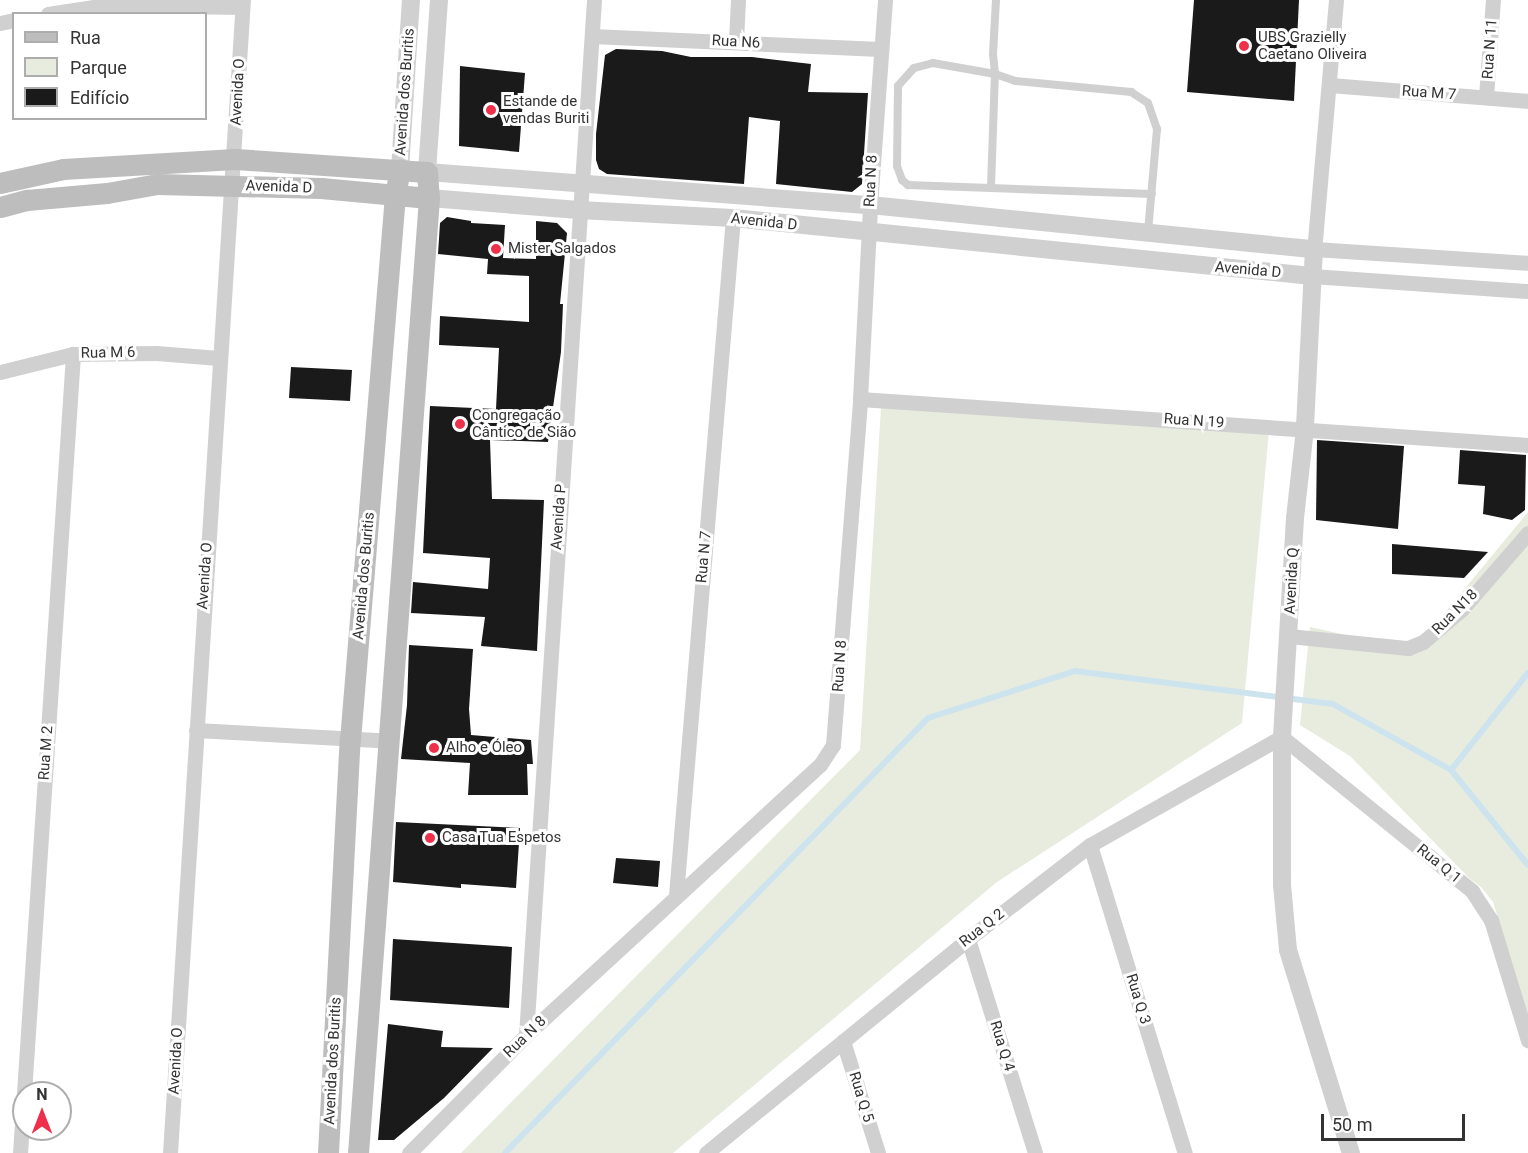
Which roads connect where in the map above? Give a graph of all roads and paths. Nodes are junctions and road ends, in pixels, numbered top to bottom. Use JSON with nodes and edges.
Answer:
{"nodes":[{"id":1,"x":411,"y":0,"type":"edge"},
{"id":2,"x":439,"y":0,"type":"edge"},
{"id":3,"x":594,"y":0,"type":"edge"},
{"id":4,"x":738,"y":0,"type":"edge"},
{"id":5,"x":885,"y":0,"type":"edge"},
{"id":6,"x":996,"y":0,"type":"edge"},
{"id":7,"x":1336,"y":0,"type":"edge"},
{"id":8,"x":1493,"y":0,"type":"edge"},
{"id":9,"x":106,"y":3,"type":"edge"},
{"id":10,"x":243,"y":4,"type":"edge"},
{"id":11,"x":59,"y":12,"type":"edge"},
{"id":12,"x":592,"y":36,"type":"junction"},
{"id":13,"x":736,"y":41,"type":"junction"},
{"id":14,"x":880,"y":49,"type":"junction"},
{"id":15,"x":995,"y":74,"type":"junction"},
{"id":16,"x":1330,"y":85,"type":"junction"},
{"id":17,"x":1486,"y":98,"type":"junction"},
{"id":18,"x":1528,"y":101,"type":"edge"},
{"id":19,"x":235,"y":159,"type":"junction"},
{"id":20,"x":400,"y":169,"type":"junction"},
{"id":21,"x":427,"y":172,"type":"junction"},
{"id":22,"x":0,"y":183,"type":"edge"},
{"id":23,"x":580,"y":183,"type":"junction"},
{"id":24,"x":233,"y":185,"type":"junction"},
{"id":25,"x":991,"y":187,"type":"junction"},
{"id":26,"x":1152,"y":194,"type":"junction"},
{"id":27,"x":395,"y":195,"type":"junction"},
{"id":28,"x":429,"y":198,"type":"junction"},
{"id":29,"x":870,"y":205,"type":"junction"},
{"id":30,"x":0,"y":207,"type":"edge"},
{"id":31,"x":579,"y":210,"type":"junction"},
{"id":32,"x":733,"y":218,"type":"junction"},
{"id":33,"x":1148,"y":232,"type":"junction"},
{"id":34,"x":869,"y":234,"type":"junction"},
{"id":35,"x":1314,"y":249,"type":"junction"},
{"id":36,"x":1528,"y":263,"type":"edge"},
{"id":37,"x":1312,"y":276,"type":"junction"},
{"id":38,"x":1528,"y":291,"type":"edge"},
{"id":39,"x":73,"y":354,"type":"junction"},
{"id":40,"x":219,"y":358,"type":"junction"},
{"id":41,"x":0,"y":372,"type":"edge"},
{"id":42,"x":860,"y":399,"type":"junction"},
{"id":43,"x":1305,"y":429,"type":"junction"},
{"id":44,"x":1528,"y":445,"type":"edge"},
{"id":45,"x":1528,"y":533,"type":"edge"},
{"id":46,"x":1289,"y":636,"type":"junction"},
{"id":47,"x":196,"y":730,"type":"junction"},
{"id":48,"x":1282,"y":737,"type":"junction"},
{"id":49,"x":350,"y":740,"type":"junction"},
{"id":50,"x":390,"y":741,"type":"junction"},
{"id":51,"x":1090,"y":845,"type":"junction"},
{"id":52,"x":676,"y":895,"type":"junction"},
{"id":53,"x":968,"y":939,"type":"junction"},
{"id":54,"x":526,"y":1035,"type":"junction"},
{"id":55,"x":1528,"y":1040,"type":"edge"},
{"id":56,"x":843,"y":1041,"type":"junction"},
{"id":57,"x":725,"y":1146,"type":"edge"},
{"id":58,"x":20,"y":1153,"type":"edge"},
{"id":59,"x":170,"y":1153,"type":"edge"},
{"id":60,"x":328,"y":1153,"type":"edge"},
{"id":61,"x":358,"y":1153,"type":"edge"},
{"id":62,"x":409,"y":1153,"type":"edge"},
{"id":63,"x":706,"y":1153,"type":"edge"},
{"id":64,"x":878,"y":1153,"type":"edge"},
{"id":65,"x":1035,"y":1153,"type":"edge"},
{"id":66,"x":1185,"y":1153,"type":"edge"},
{"id":67,"x":1351,"y":1153,"type":"edge"}],
"edges":[{"from":1,"to":20,"type":"street","name":"Avenida dos Buritis"},
{"from":2,"to":21,"type":"street","name":"Avenida dos Buritis"},
{"from":3,"to":12,"type":"street","name":"Avenida P"},
{"from":4,"to":13,"type":"street"},
{"from":5,"to":14,"type":"street","name":"Rua N 8"},
{"from":6,"to":15,"type":"lane"},
{"from":7,"to":16,"type":"street","name":"Avenida Q"},
{"from":8,"to":17,"type":"street","name":"Rua N 11"},
{"from":9,"to":10,"type":"street"},
{"from":9,"to":11,"type":"street"},
{"from":10,"to":19,"type":"street","name":"Avenida O"},
{"from":12,"to":13,"type":"street","name":"Rua N6"},
{"from":12,"to":23,"type":"street","name":"Avenida P"},
{"from":13,"to":14,"type":"street","name":"Rua N6"},
{"from":14,"to":29,"type":"street","name":"Rua N 8"},
{"from":15,"to":25,"type":"lane"},
{"from":15,"to":25,"type":"lane"},
{"from":15,"to":26,"type":"lane"},
{"from":16,"to":17,"type":"street","name":"Rua M 7"},
{"from":16,"to":35,"type":"street","name":"Avenida Q"},
{"from":17,"to":18,"type":"street","name":"Rua M 7"},
{"from":19,"to":20,"type":"main road","name":"Avenida D"},
{"from":19,"to":22,"type":"main road","name":"Avenida D"},
{"from":19,"to":24,"type":"street","name":"Avenida O"},
{"from":20,"to":21,"type":"main road","name":"Avenida D"},
{"from":20,"to":27,"type":"main road","name":"Avenida dos Buritis"},
{"from":21,"to":23,"type":"street","name":"Avenida D"},
{"from":21,"to":28,"type":"main road","name":"Avenida dos Buritis"},
{"from":23,"to":29,"type":"street","name":"Avenida D"},
{"from":23,"to":31,"type":"street","name":"Avenida P"},
{"from":24,"to":27,"type":"main road","name":"Avenida D"},
{"from":24,"to":30,"type":"main road","name":"Avenida D"},
{"from":24,"to":40,"type":"street","name":"Avenida O"},
{"from":25,"to":26,"type":"lane"},
{"from":26,"to":33,"type":"lane"},
{"from":27,"to":28,"type":"main road","name":"Avenida D"},
{"from":27,"to":49,"type":"main road","name":"Avenida dos Buritis"},
{"from":28,"to":31,"type":"street","name":"Avenida D"},
{"from":28,"to":50,"type":"main road","name":"Avenida dos Buritis"},
{"from":29,"to":33,"type":"street","name":"Avenida D"},
{"from":29,"to":34,"type":"street","name":"Rua N 8"},
{"from":31,"to":32,"type":"street","name":"Avenida D"},
{"from":31,"to":54,"type":"street","name":"Avenida P"},
{"from":32,"to":34,"type":"street","name":"Avenida D"},
{"from":32,"to":52,"type":"street","name":"Rua N 7"},
{"from":33,"to":35,"type":"street","name":"Avenida D"},
{"from":34,"to":37,"type":"street","name":"Avenida D"},
{"from":34,"to":42,"type":"street","name":"Rua N 8"},
{"from":35,"to":36,"type":"street","name":"Avenida D"},
{"from":35,"to":37,"type":"street","name":"Avenida Q"},
{"from":37,"to":38,"type":"street","name":"Avenida D"},
{"from":37,"to":43,"type":"street","name":"Avenida Q"},
{"from":39,"to":40,"type":"street","name":"Rua M 6"},
{"from":39,"to":41,"type":"street","name":"Rua M 6"},
{"from":39,"to":58,"type":"street","name":"Rua M 2"},
{"from":40,"to":47,"type":"street","name":"Avenida O"},
{"from":42,"to":43,"type":"street","name":"Rua N 19"},
{"from":42,"to":52,"type":"street","name":"Rua N 8"},
{"from":43,"to":44,"type":"street","name":"Rua N 19"},
{"from":43,"to":46,"type":"street","name":"Avenida Q"},
{"from":45,"to":46,"type":"street","name":"Rua N18"},
{"from":46,"to":48,"type":"street","name":"Avenida Q"},
{"from":47,"to":49,"type":"street"},
{"from":47,"to":59,"type":"street","name":"Avenida O"},
{"from":48,"to":51,"type":"street","name":"Rua Q 2"},
{"from":48,"to":55,"type":"street","name":"Rua Q 1"},
{"from":48,"to":67,"type":"street","name":"Avenida Q"},
{"from":49,"to":50,"type":"street"},
{"from":49,"to":60,"type":"main road","name":"Avenida dos Buritis"},
{"from":50,"to":61,"type":"main road","name":"Avenida dos Buritis"},
{"from":51,"to":53,"type":"street","name":"Rua Q 2"},
{"from":51,"to":66,"type":"street","name":"Rua Q 3"},
{"from":52,"to":54,"type":"street","name":"Rua N 8"},
{"from":53,"to":56,"type":"street","name":"Rua Q 2"},
{"from":53,"to":65,"type":"street","name":"Rua Q 4"},
{"from":54,"to":62,"type":"street","name":"Rua N 8"},
{"from":56,"to":57,"type":"street","name":"Rua Q 2"},
{"from":56,"to":64,"type":"street","name":"Rua Q 5"},
{"from":57,"to":63,"type":"street","name":"Rua Q 2"}]}
